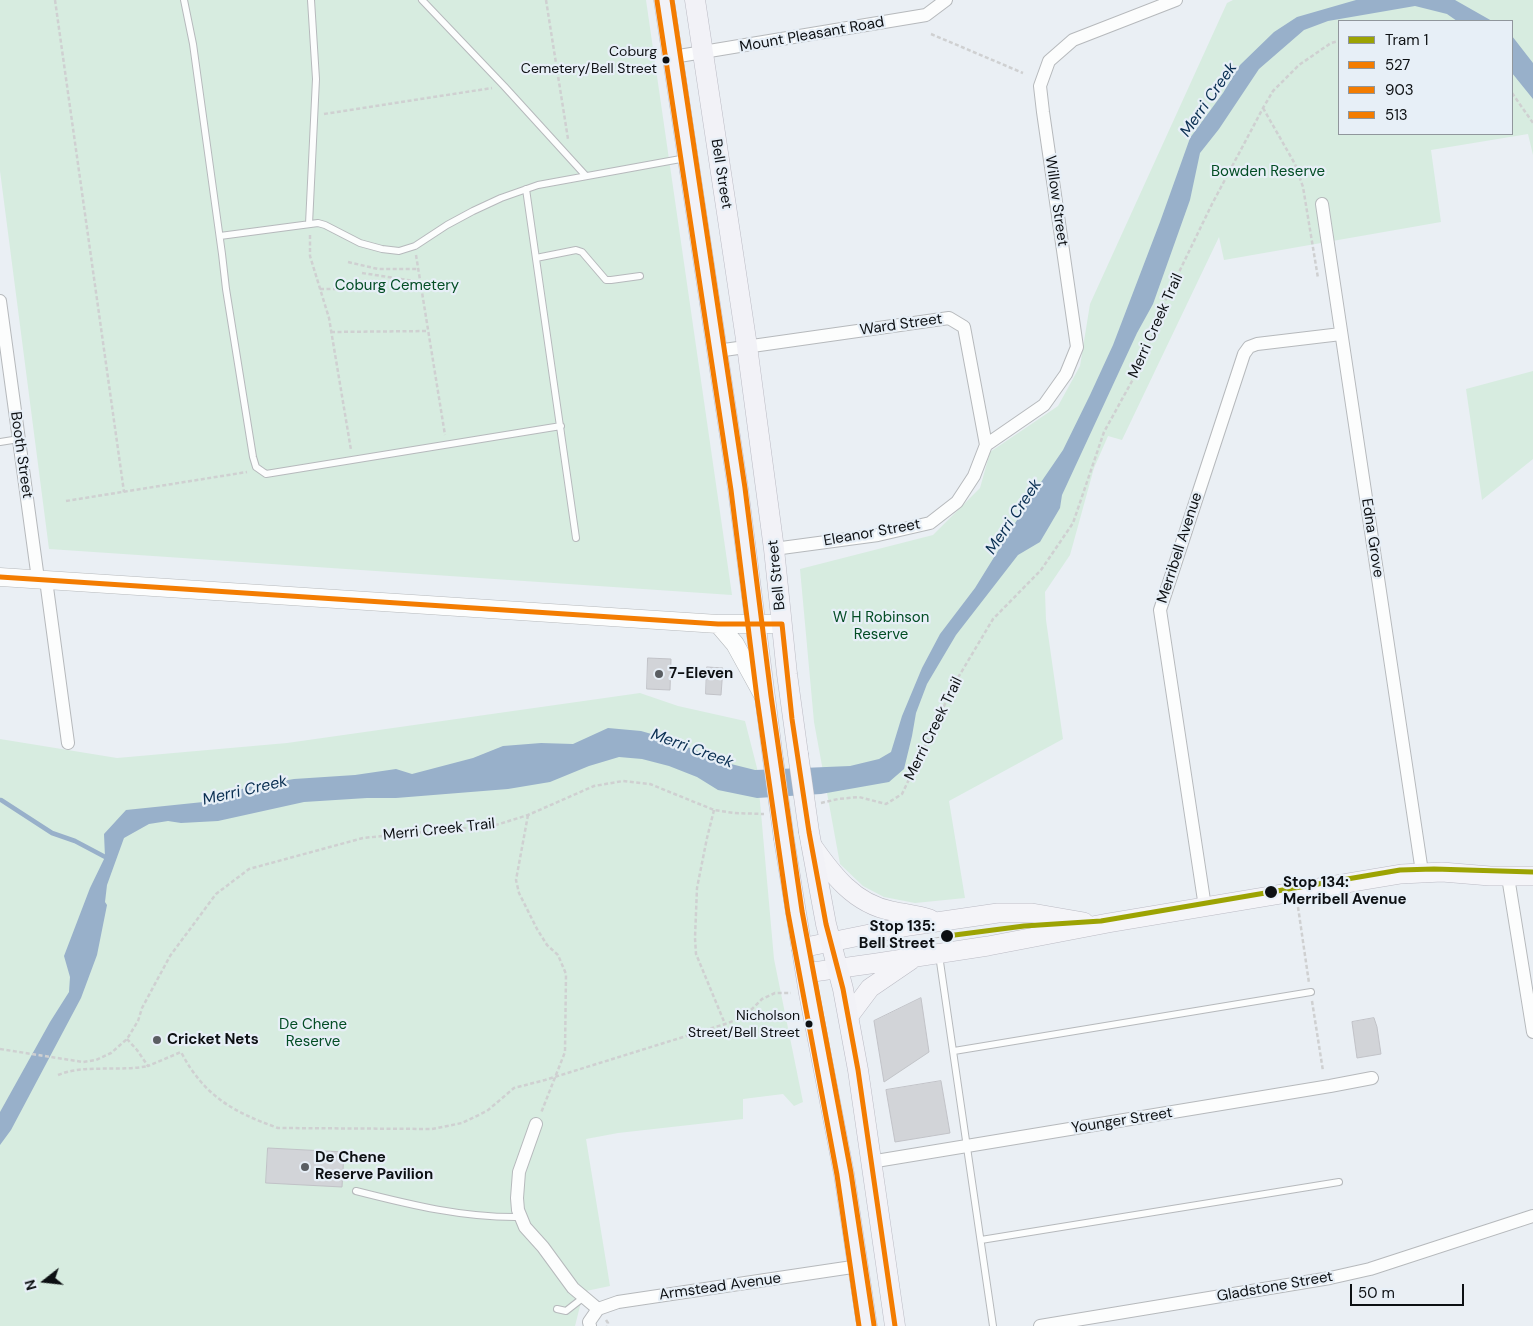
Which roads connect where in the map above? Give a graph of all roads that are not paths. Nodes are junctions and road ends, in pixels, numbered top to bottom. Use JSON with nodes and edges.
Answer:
{"nodes":[{"id":1,"x":184,"y":0,"type":"edge"},
{"id":2,"x":311,"y":0,"type":"edge"},
{"id":3,"x":422,"y":0,"type":"edge"},
{"id":4,"x":664,"y":0,"type":"edge"},
{"id":5,"x":695,"y":0,"type":"edge"},
{"id":6,"x":924,"y":0,"type":"edge"},
{"id":7,"x":946,"y":0,"type":"edge"},
{"id":8,"x":1176,"y":0,"type":"edge"},
{"id":9,"x":926,"y":15,"type":"junction"},
{"id":10,"x":702,"y":53,"type":"junction"},
{"id":11,"x":673,"y":58,"type":"junction"},
{"id":12,"x":687,"y":157,"type":"junction"},
{"id":13,"x":586,"y":176,"type":"junction"},
{"id":14,"x":526,"y":188,"type":"junction"},
{"id":15,"x":1322,"y":204,"type":"dead end"},
{"id":16,"x":310,"y":224,"type":"junction"},
{"id":17,"x":220,"y":236,"type":"junction"},
{"id":18,"x":536,"y":258,"type":"junction"},
{"id":19,"x":640,"y":276,"type":"dead end"},
{"id":20,"x":0,"y":300,"type":"edge"},
{"id":21,"x":1341,"y":334,"type":"junction"},
{"id":22,"x":747,"y":346,"type":"junction"},
{"id":23,"x":717,"y":351,"type":"junction"},
{"id":24,"x":561,"y":426,"type":"junction"},
{"id":25,"x":19,"y":439,"type":"junction"},
{"id":26,"x":0,"y":442,"type":"edge"},
{"id":27,"x":986,"y":445,"type":"junction"},
{"id":28,"x":576,"y":538,"type":"dead end"},
{"id":29,"x":774,"y":549,"type":"junction"},
{"id":30,"x":0,"y":577,"type":"edge"},
{"id":31,"x":42,"y":580,"type":"junction"},
{"id":32,"x":718,"y":624,"type":"junction"},
{"id":33,"x":756,"y":624,"type":"junction"},
{"id":34,"x":782,"y":624,"type":"junction"},
{"id":35,"x":764,"y":697,"type":"junction"},
{"id":36,"x":68,"y":743,"type":"dead end"},
{"id":37,"x":810,"y":838,"type":"junction"},
{"id":38,"x":1422,"y":872,"type":"junction"},
{"id":39,"x":1508,"y":876,"type":"junction"},
{"id":40,"x":1533,"y":876,"type":"edge"},
{"id":41,"x":1205,"y":907,"type":"junction"},
{"id":42,"x":936,"y":921,"type":"junction"},
{"id":43,"x":1108,"y":923,"type":"junction"},
{"id":44,"x":831,"y":943,"type":"junction"},
{"id":45,"x":801,"y":948,"type":"junction"},
{"id":46,"x":939,"y":954,"type":"junction"},
{"id":47,"x":916,"y":957,"type":"junction"},
{"id":48,"x":838,"y":968,"type":"junction"},
{"id":49,"x":806,"y":972,"type":"junction"},
{"id":50,"x":1311,"y":992,"type":"dead end"},
{"id":51,"x":849,"y":1016,"type":"junction"},
{"id":52,"x":1533,"y":1032,"type":"edge"},
{"id":53,"x":954,"y":1051,"type":"junction"},
{"id":54,"x":858,"y":1070,"type":"junction"},
{"id":55,"x":826,"y":1077,"type":"junction"},
{"id":56,"x":1372,"y":1078,"type":"dead end"},
{"id":57,"x":536,"y":1124,"type":"road end"},
{"id":58,"x":968,"y":1146,"type":"junction"},
{"id":59,"x":870,"y":1162,"type":"junction"},
{"id":60,"x":1339,"y":1182,"type":"dead end"},
{"id":61,"x":356,"y":1191,"type":"dead end"},
{"id":62,"x":1533,"y":1216,"type":"edge"},
{"id":63,"x":521,"y":1217,"type":"junction"},
{"id":64,"x":981,"y":1240,"type":"junction"},
{"id":65,"x":859,"y":1266,"type":"junction"},
{"id":66,"x":584,"y":1297,"type":"junction"},
{"id":67,"x":557,"y":1309,"type":"dead end"},
{"id":68,"x":598,"y":1309,"type":"junction"},
{"id":69,"x":589,"y":1324,"type":"edge"},
{"id":70,"x":867,"y":1326,"type":"edge"},
{"id":71,"x":895,"y":1326,"type":"edge"},
{"id":72,"x":993,"y":1326,"type":"edge"},
{"id":73,"x":1040,"y":1326,"type":"edge"}],
"edges":[{"from":1,"to":17,"type":"lane"},
{"from":2,"to":16,"type":"lane"},
{"from":3,"to":13,"type":"lane"},
{"from":4,"to":11,"type":"highway","name":"Bell Street"},
{"from":5,"to":10,"type":"highway","name":"Bell Street"},
{"from":6,"to":9,"type":"street"},
{"from":7,"to":9,"type":"street","name":"Mount Pleasant Road"},
{"from":8,"to":27,"type":"street","name":"Willow Street"},
{"from":9,"to":10,"type":"street","name":"Mount Pleasant Road"},
{"from":10,"to":11,"type":"street","name":"Mount Pleasant Road"},
{"from":10,"to":22,"type":"highway","name":"Bell Street"},
{"from":11,"to":12,"type":"highway","name":"Bell Street"},
{"from":12,"to":13,"type":"lane"},
{"from":12,"to":23,"type":"highway","name":"Bell Street"},
{"from":13,"to":14,"type":"lane"},
{"from":14,"to":16,"type":"lane"},
{"from":14,"to":18,"type":"lane"},
{"from":15,"to":21,"type":"street","name":"Edna Grove"},
{"from":16,"to":17,"type":"lane"},
{"from":17,"to":24,"type":"lane"},
{"from":18,"to":19,"type":"lane"},
{"from":18,"to":24,"type":"lane"},
{"from":20,"to":25,"type":"street","name":"Booth Street"},
{"from":21,"to":38,"type":"street","name":"Edna Grove"},
{"from":21,"to":41,"type":"street","name":"Merribell Avenue"},
{"from":22,"to":23,"type":"street","name":"Ward Street"},
{"from":22,"to":27,"type":"street","name":"Ward Street"},
{"from":22,"to":29,"type":"highway","name":"Bell Street"},
{"from":23,"to":33,"type":"highway","name":"Bell Street"},
{"from":24,"to":28,"type":"lane"},
{"from":25,"to":26,"type":"lane"},
{"from":25,"to":31,"type":"street","name":"Booth Street"},
{"from":27,"to":29,"type":"street","name":"Eleanor Street"},
{"from":29,"to":34,"type":"highway","name":"Bell Street"},
{"from":30,"to":31,"type":"main road"},
{"from":31,"to":32,"type":"main road"},
{"from":31,"to":36,"type":"street","name":"Booth Street"},
{"from":32,"to":33,"type":"main road"},
{"from":32,"to":35,"type":"main road"},
{"from":33,"to":34,"type":"main road"},
{"from":33,"to":35,"type":"highway","name":"Bell Street"},
{"from":34,"to":37,"type":"highway","name":"Bell Street","bridge":true},
{"from":35,"to":45,"type":"highway","name":"Bell Street","bridge":true},
{"from":37,"to":42,"type":"main road"},
{"from":37,"to":44,"type":"highway","name":"Bell Street"},
{"from":38,"to":39,"type":"main road"},
{"from":38,"to":41,"type":"main road"},
{"from":39,"to":40,"type":"main road"},
{"from":39,"to":52,"type":"street"},
{"from":41,"to":43,"type":"main road"},
{"from":42,"to":43,"type":"main road"},
{"from":42,"to":44,"type":"main road"},
{"from":43,"to":46,"type":"main road"},
{"from":44,"to":45,"type":"main road"},
{"from":44,"to":48,"type":"highway","name":"Bell Street"},
{"from":45,"to":49,"type":"highway","name":"Bell Street"},
{"from":46,"to":47,"type":"main road"},
{"from":46,"to":53,"type":"lane"},
{"from":47,"to":48,"type":"main road"},
{"from":47,"to":51,"type":"main road"},
{"from":48,"to":49,"type":"main road"},
{"from":48,"to":51,"type":"highway","name":"Bell Street"},
{"from":49,"to":55,"type":"highway","name":"Bell Street"},
{"from":50,"to":53,"type":"lane"},
{"from":51,"to":54,"type":"highway","name":"Bell Street"},
{"from":53,"to":58,"type":"lane"},
{"from":54,"to":55,"type":"highway"},
{"from":54,"to":59,"type":"highway","name":"Bell Street"},
{"from":55,"to":65,"type":"highway","name":"Bell Street"},
{"from":56,"to":58,"type":"street","name":"Younger Street"},
{"from":57,"to":63,"type":"street"},
{"from":58,"to":59,"type":"street","name":"Younger Street"},
{"from":58,"to":64,"type":"lane"},
{"from":59,"to":71,"type":"highway","name":"Bell Street"},
{"from":60,"to":64,"type":"lane"},
{"from":61,"to":63,"type":"lane"},
{"from":62,"to":73,"type":"street","name":"Gladstone Street"},
{"from":63,"to":66,"type":"street"},
{"from":64,"to":72,"type":"lane"},
{"from":65,"to":68,"type":"street","name":"Armstead Avenue"},
{"from":65,"to":70,"type":"highway","name":"Bell Street"},
{"from":66,"to":67,"type":"lane"},
{"from":66,"to":68,"type":"street"},
{"from":68,"to":69,"type":"street"}]}
